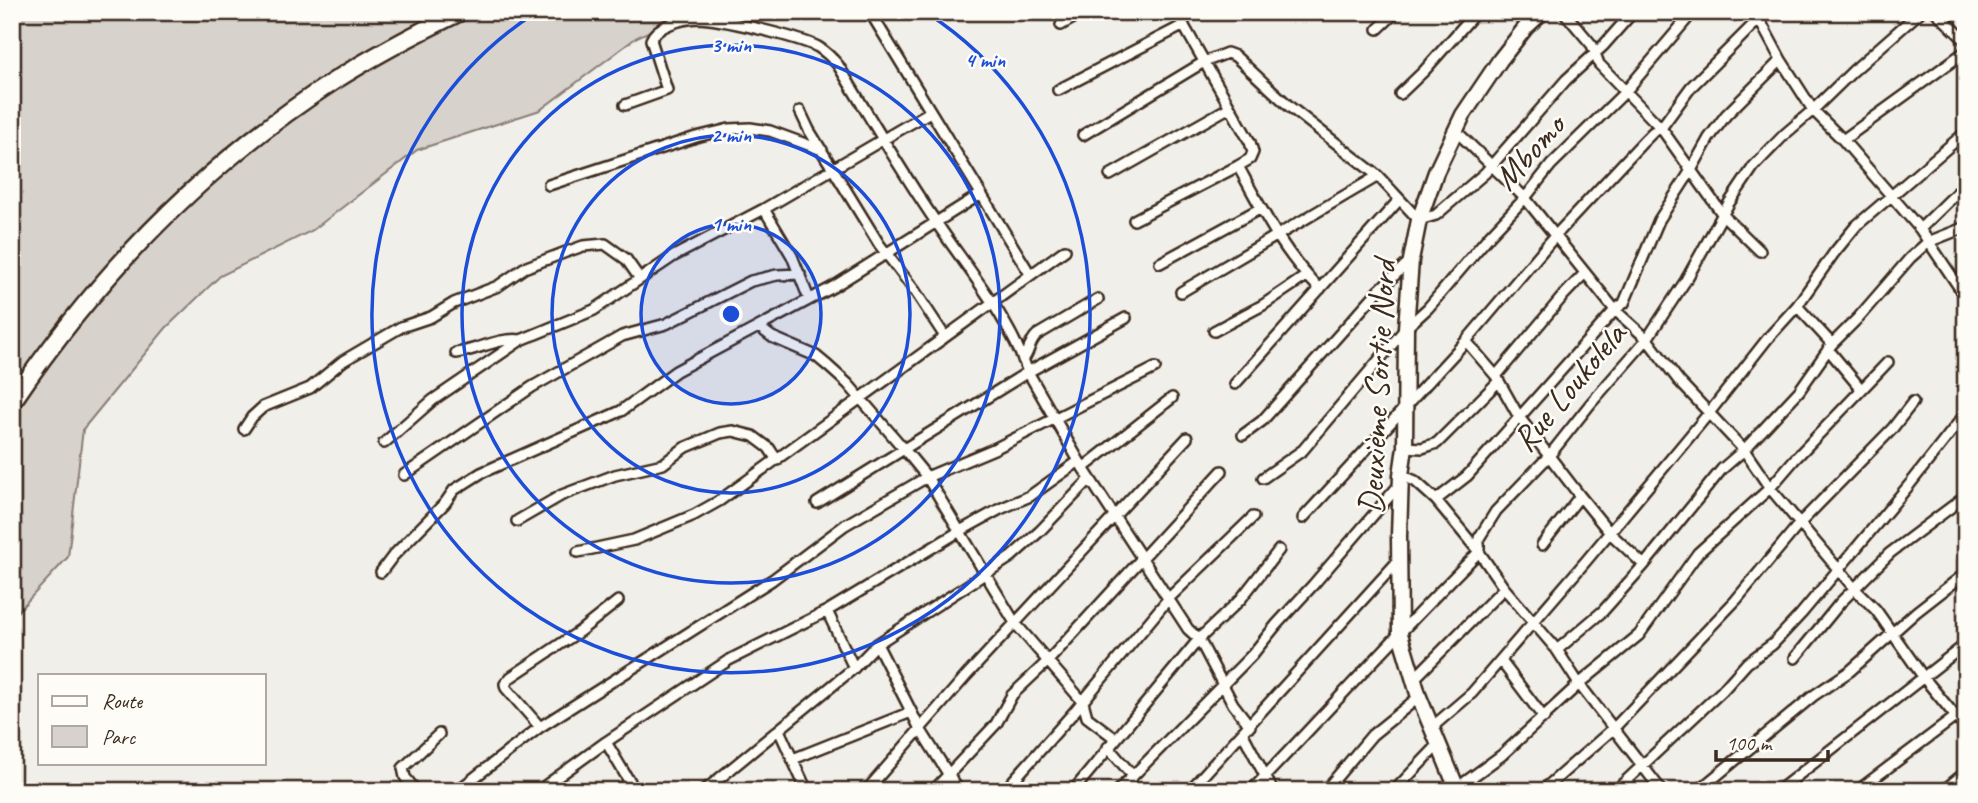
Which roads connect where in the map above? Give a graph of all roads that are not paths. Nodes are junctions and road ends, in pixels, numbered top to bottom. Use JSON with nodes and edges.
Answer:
{"nodes":[{"id":1,"x":438,"y":12,"type":"edge"},
{"id":2,"x":460,"y":12,"type":"edge"},
{"id":3,"x":870,"y":12,"type":"edge"},
{"id":4,"x":1084,"y":12,"type":"edge"},
{"id":5,"x":1176,"y":12,"type":"edge"},
{"id":6,"x":1396,"y":12,"type":"edge"},
{"id":7,"x":1476,"y":12,"type":"edge"},
{"id":8,"x":1542,"y":12,"type":"edge"},
{"id":9,"x":1564,"y":12,"type":"edge"},
{"id":10,"x":1633,"y":12,"type":"edge"},
{"id":11,"x":1693,"y":12,"type":"edge"},
{"id":12,"x":1745,"y":12,"type":"edge"},
{"id":13,"x":1920,"y":12,"type":"edge"},
{"id":14,"x":1936,"y":12,"type":"edge"},
{"id":15,"x":1763,"y":16,"type":"edge"},
{"id":16,"x":1061,"y":25,"type":"dead end"},
{"id":17,"x":1184,"y":25,"type":"junction"},
{"id":18,"x":1378,"y":29,"type":"dead end"},
{"id":19,"x":1966,"y":41,"type":"edge"},
{"id":20,"x":1966,"y":51,"type":"edge"},
{"id":21,"x":1594,"y":52,"type":"junction"},
{"id":22,"x":1781,"y":60,"type":"junction"},
{"id":23,"x":1204,"y":62,"type":"junction"},
{"id":24,"x":1058,"y":90,"type":"dead end"},
{"id":25,"x":1625,"y":92,"type":"junction"},
{"id":26,"x":1400,"y":94,"type":"dead end"},
{"id":27,"x":625,"y":105,"type":"dead end"},
{"id":28,"x":1230,"y":107,"type":"junction"},
{"id":29,"x":1813,"y":110,"type":"junction"},
{"id":30,"x":800,"y":111,"type":"dead end"},
{"id":31,"x":930,"y":112,"type":"junction"},
{"id":32,"x":1661,"y":128,"type":"junction"},
{"id":33,"x":1455,"y":130,"type":"junction"},
{"id":34,"x":1966,"y":132,"type":"edge"},
{"id":35,"x":1083,"y":135,"type":"dead end"},
{"id":36,"x":884,"y":139,"type":"junction"},
{"id":37,"x":1843,"y":141,"type":"junction"},
{"id":38,"x":822,"y":150,"type":"junction"},
{"id":39,"x":1493,"y":164,"type":"junction"},
{"id":40,"x":1238,"y":166,"type":"junction"},
{"id":41,"x":833,"y":169,"type":"junction"},
{"id":42,"x":1690,"y":172,"type":"junction"},
{"id":43,"x":1110,"y":175,"type":"dead end"},
{"id":44,"x":1378,"y":176,"type":"junction"},
{"id":45,"x":1966,"y":184,"type":"edge"},
{"id":46,"x":549,"y":185,"type":"dead end"},
{"id":47,"x":981,"y":194,"type":"junction"},
{"id":48,"x":1891,"y":195,"type":"junction"},
{"id":49,"x":1525,"y":198,"type":"junction"},
{"id":50,"x":1399,"y":200,"type":"junction"},
{"id":51,"x":1261,"y":208,"type":"junction"},
{"id":52,"x":764,"y":209,"type":"junction"},
{"id":53,"x":1723,"y":215,"type":"junction"},
{"id":54,"x":1134,"y":220,"type":"dead end"},
{"id":55,"x":1419,"y":220,"type":"junction"},
{"id":56,"x":937,"y":224,"type":"junction"},
{"id":57,"x":1966,"y":227,"type":"edge"},
{"id":58,"x":1920,"y":229,"type":"junction"},
{"id":59,"x":1555,"y":236,"type":"junction"},
{"id":60,"x":1277,"y":237,"type":"junction"},
{"id":61,"x":1928,"y":242,"type":"junction"},
{"id":62,"x":1065,"y":250,"type":"dead end"},
{"id":63,"x":1760,"y":251,"type":"dead end"},
{"id":64,"x":886,"y":253,"type":"junction"},
{"id":65,"x":1411,"y":260,"type":"junction"},
{"id":66,"x":1160,"y":263,"type":"dead end"},
{"id":67,"x":1585,"y":273,"type":"junction"},
{"id":68,"x":800,"y":274,"type":"junction"},
{"id":69,"x":1030,"y":274,"type":"junction"},
{"id":70,"x":1306,"y":276,"type":"junction"},
{"id":71,"x":640,"y":279,"type":"junction"},
{"id":72,"x":1320,"y":289,"type":"junction"},
{"id":73,"x":1181,"y":292,"type":"dead end"},
{"id":74,"x":1966,"y":293,"type":"edge"},
{"id":75,"x":809,"y":299,"type":"junction"},
{"id":76,"x":1098,"y":299,"type":"dead end"},
{"id":77,"x":992,"y":302,"type":"junction"},
{"id":78,"x":1797,"y":306,"type":"junction"},
{"id":79,"x":1615,"y":310,"type":"junction"},
{"id":80,"x":1126,"y":318,"type":"dead end"},
{"id":81,"x":759,"y":327,"type":"junction"},
{"id":82,"x":1406,"y":328,"type":"junction"},
{"id":83,"x":1214,"y":331,"type":"dead end"},
{"id":84,"x":944,"y":335,"type":"junction"},
{"id":85,"x":1647,"y":339,"type":"junction"},
{"id":86,"x":521,"y":340,"type":"junction"},
{"id":87,"x":1466,"y":341,"type":"junction"},
{"id":88,"x":1830,"y":346,"type":"junction"},
{"id":89,"x":456,"y":353,"type":"dead end"},
{"id":90,"x":1023,"y":360,"type":"junction"},
{"id":91,"x":1888,"y":362,"type":"dead end"},
{"id":92,"x":1155,"y":368,"type":"dead end"},
{"id":93,"x":1028,"y":372,"type":"junction"},
{"id":94,"x":1497,"y":379,"type":"junction"},
{"id":95,"x":12,"y":383,"type":"edge"},
{"id":96,"x":1235,"y":384,"type":"dead end"},
{"id":97,"x":1861,"y":389,"type":"junction"},
{"id":98,"x":1172,"y":398,"type":"dead end"},
{"id":99,"x":861,"y":399,"type":"junction"},
{"id":100,"x":12,"y":402,"type":"edge"},
{"id":101,"x":1913,"y":402,"type":"dead end"},
{"id":102,"x":1405,"y":407,"type":"junction"},
{"id":103,"x":1966,"y":413,"type":"edge"},
{"id":104,"x":1709,"y":414,"type":"junction"},
{"id":105,"x":1519,"y":417,"type":"junction"},
{"id":106,"x":1055,"y":418,"type":"junction"},
{"id":107,"x":244,"y":429,"type":"dead end"},
{"id":108,"x":1243,"y":435,"type":"dead end"},
{"id":109,"x":1187,"y":438,"type":"dead end"},
{"id":110,"x":384,"y":443,"type":"dead end"},
{"id":111,"x":1405,"y":447,"type":"junction"},
{"id":112,"x":904,"y":449,"type":"junction"},
{"id":113,"x":1744,"y":450,"type":"junction"},
{"id":114,"x":1549,"y":456,"type":"junction"},
{"id":115,"x":777,"y":460,"type":"junction"},
{"id":116,"x":1081,"y":465,"type":"junction"},
{"id":117,"x":1222,"y":471,"type":"dead end"},
{"id":118,"x":404,"y":475,"type":"dead end"},
{"id":119,"x":926,"y":477,"type":"junction"},
{"id":120,"x":1264,"y":478,"type":"dead end"},
{"id":121,"x":1090,"y":479,"type":"junction"},
{"id":122,"x":1401,"y":479,"type":"junction"},
{"id":123,"x":1770,"y":488,"type":"junction"},
{"id":124,"x":1580,"y":496,"type":"junction"},
{"id":125,"x":1966,"y":496,"type":"edge"},
{"id":126,"x":1436,"y":500,"type":"junction"},
{"id":127,"x":817,"y":503,"type":"dead end"},
{"id":128,"x":1114,"y":517,"type":"junction"},
{"id":129,"x":1253,"y":517,"type":"dead end"},
{"id":130,"x":1303,"y":519,"type":"dead end"},
{"id":131,"x":517,"y":521,"type":"dead end"},
{"id":132,"x":1800,"y":523,"type":"junction"},
{"id":133,"x":960,"y":531,"type":"junction"},
{"id":134,"x":1611,"y":533,"type":"junction"},
{"id":135,"x":1542,"y":545,"type":"dead end"},
{"id":136,"x":1279,"y":550,"type":"dead end"},
{"id":137,"x":578,"y":552,"type":"dead end"},
{"id":138,"x":1479,"y":552,"type":"junction"},
{"id":139,"x":1143,"y":558,"type":"junction"},
{"id":140,"x":1398,"y":561,"type":"junction"},
{"id":141,"x":1644,"y":565,"type":"junction"},
{"id":142,"x":1839,"y":569,"type":"junction"},
{"id":143,"x":381,"y":572,"type":"dead end"},
{"id":144,"x":983,"y":573,"type":"junction"},
{"id":145,"x":1966,"y":573,"type":"edge"},
{"id":146,"x":1504,"y":588,"type":"junction"},
{"id":147,"x":1854,"y":589,"type":"junction"},
{"id":148,"x":1169,"y":598,"type":"junction"},
{"id":149,"x":618,"y":601,"type":"dead end"},
{"id":150,"x":827,"y":611,"type":"junction"},
{"id":151,"x":1532,"y":622,"type":"junction"},
{"id":152,"x":1015,"y":623,"type":"junction"},
{"id":153,"x":1400,"y":634,"type":"junction"},
{"id":154,"x":1894,"y":634,"type":"junction"},
{"id":155,"x":1199,"y":639,"type":"junction"},
{"id":156,"x":877,"y":643,"type":"junction"},
{"id":157,"x":1966,"y":644,"type":"edge"},
{"id":158,"x":1557,"y":650,"type":"junction"},
{"id":159,"x":1796,"y":658,"type":"dead end"},
{"id":160,"x":1048,"y":661,"type":"junction"},
{"id":161,"x":1501,"y":661,"type":"junction"},
{"id":162,"x":855,"y":668,"type":"junction"},
{"id":163,"x":1415,"y":678,"type":"junction"},
{"id":164,"x":1924,"y":678,"type":"junction"},
{"id":165,"x":1579,"y":684,"type":"junction"},
{"id":166,"x":1222,"y":685,"type":"junction"},
{"id":167,"x":1419,"y":697,"type":"junction"},
{"id":168,"x":1083,"y":702,"type":"junction"},
{"id":169,"x":1966,"y":709,"type":"edge"},
{"id":170,"x":911,"y":712,"type":"junction"},
{"id":171,"x":1956,"y":717,"type":"junction"},
{"id":172,"x":1545,"y":718,"type":"junction"},
{"id":173,"x":540,"y":727,"type":"junction"},
{"id":174,"x":1431,"y":728,"type":"junction"},
{"id":175,"x":1614,"y":728,"type":"junction"},
{"id":176,"x":920,"y":729,"type":"junction"},
{"id":177,"x":1966,"y":729,"type":"edge"},
{"id":178,"x":779,"y":730,"type":"junction"},
{"id":179,"x":1246,"y":730,"type":"junction"},
{"id":180,"x":439,"y":734,"type":"dead end"},
{"id":181,"x":1116,"y":739,"type":"junction"},
{"id":182,"x":606,"y":742,"type":"junction"},
{"id":183,"x":1438,"y":745,"type":"junction"},
{"id":184,"x":1108,"y":747,"type":"junction"},
{"id":185,"x":793,"y":759,"type":"junction"},
{"id":186,"x":1643,"y":766,"type":"junction"},
{"id":187,"x":1966,"y":772,"type":"edge"},
{"id":188,"x":949,"y":775,"type":"junction"},
{"id":189,"x":1132,"y":775,"type":"junction"},
{"id":190,"x":1265,"y":777,"type":"junction"},
{"id":191,"x":630,"y":781,"type":"junction"},
{"id":192,"x":1458,"y":789,"type":"edge"},
{"id":193,"x":416,"y":791,"type":"edge"},
{"id":194,"x":457,"y":791,"type":"edge"},
{"id":195,"x":538,"y":791,"type":"edge"},
{"id":196,"x":619,"y":791,"type":"edge"},
{"id":197,"x":635,"y":791,"type":"edge"},
{"id":198,"x":704,"y":791,"type":"edge"},
{"id":199,"x":807,"y":791,"type":"edge"},
{"id":200,"x":866,"y":791,"type":"edge"},
{"id":201,"x":933,"y":791,"type":"edge"},
{"id":202,"x":959,"y":791,"type":"edge"},
{"id":203,"x":1004,"y":791,"type":"edge"},
{"id":204,"x":1073,"y":791,"type":"edge"},
{"id":205,"x":1118,"y":791,"type":"edge"},
{"id":206,"x":1189,"y":791,"type":"edge"},
{"id":207,"x":1251,"y":791,"type":"edge"},
{"id":208,"x":1273,"y":791,"type":"edge"},
{"id":209,"x":1325,"y":791,"type":"edge"},
{"id":210,"x":1394,"y":791,"type":"edge"},
{"id":211,"x":1542,"y":791,"type":"edge"},
{"id":212,"x":1615,"y":791,"type":"edge"},
{"id":213,"x":1662,"y":791,"type":"edge"},
{"id":214,"x":1698,"y":791,"type":"edge"},
{"id":215,"x":1778,"y":791,"type":"edge"},
{"id":216,"x":1857,"y":791,"type":"edge"},
{"id":217,"x":1943,"y":791,"type":"edge"}],
"edges":[{"from":1,"to":95,"type":"highway"},
{"from":2,"to":100,"type":"highway"},
{"from":3,"to":31,"type":"street"},
{"from":4,"to":16,"type":"street"},
{"from":5,"to":17,"type":"street"},
{"from":6,"to":18,"type":"street"},
{"from":7,"to":26,"type":"street"},
{"from":8,"to":33,"type":"main road","name":"Deuxième Sortie Nord"},
{"from":9,"to":21,"type":"street"},
{"from":10,"to":21,"type":"street"},
{"from":11,"to":25,"type":"street","name":"Mbomo"},
{"from":12,"to":15,"type":"street"},
{"from":13,"to":29,"type":"street","name":"Rue Loukolela"},
{"from":14,"to":19,"type":"street"},
{"from":15,"to":22,"type":"street"},
{"from":15,"to":32,"type":"street"},
{"from":17,"to":23,"type":"street"},
{"from":17,"to":24,"type":"street"},
{"from":20,"to":37,"type":"street"},
{"from":21,"to":25,"type":"street"},
{"from":21,"to":39,"type":"street"},
{"from":22,"to":29,"type":"street"},
{"from":22,"to":42,"type":"street"},
{"from":23,"to":28,"type":"street"},
{"from":23,"to":35,"type":"street"},
{"from":23,"to":44,"type":"street"},
{"from":25,"to":32,"type":"street"},
{"from":25,"to":49,"type":"street","name":"Mbomo"},
{"from":27,"to":36,"type":"street"},
{"from":28,"to":40,"type":"street"},
{"from":28,"to":43,"type":"street"},
{"from":29,"to":37,"type":"street"},
{"from":29,"to":53,"type":"street","name":"Rue Loukolela"},
{"from":30,"to":38,"type":"street"},
{"from":31,"to":36,"type":"street"},
{"from":31,"to":47,"type":"street"},
{"from":32,"to":42,"type":"street"},
{"from":32,"to":59,"type":"street"},
{"from":33,"to":39,"type":"street"},
{"from":33,"to":55,"type":"main road","name":"Deuxième Sortie Nord"},
{"from":34,"to":48,"type":"street"},
{"from":36,"to":41,"type":"street"},
{"from":36,"to":56,"type":"street"},
{"from":37,"to":48,"type":"street"},
{"from":38,"to":41,"type":"street"},
{"from":38,"to":46,"type":"street"},
{"from":39,"to":49,"type":"street"},
{"from":39,"to":55,"type":"street"},
{"from":40,"to":51,"type":"street"},
{"from":40,"to":54,"type":"street"},
{"from":41,"to":52,"type":"street"},
{"from":41,"to":64,"type":"street"},
{"from":42,"to":53,"type":"street"},
{"from":42,"to":79,"type":"street"},
{"from":44,"to":50,"type":"street"},
{"from":44,"to":60,"type":"street"},
{"from":45,"to":58,"type":"street"},
{"from":47,"to":56,"type":"street"},
{"from":47,"to":69,"type":"street"},
{"from":48,"to":58,"type":"street"},
{"from":48,"to":78,"type":"street"},
{"from":49,"to":59,"type":"street"},
{"from":49,"to":82,"type":"street","name":"Mbomo"},
{"from":50,"to":55,"type":"street"},
{"from":50,"to":72,"type":"street"},
{"from":51,"to":60,"type":"street"},
{"from":51,"to":66,"type":"street"},
{"from":52,"to":68,"type":"street"},
{"from":52,"to":71,"type":"street"},
{"from":53,"to":63,"type":"street"},
{"from":53,"to":85,"type":"street","name":"Rue Loukolela"},
{"from":55,"to":65,"type":"main road","name":"Deuxième Sortie Nord"},
{"from":56,"to":64,"type":"street"},
{"from":56,"to":77,"type":"street"},
{"from":57,"to":61,"type":"street"},
{"from":58,"to":61,"type":"street"},
{"from":59,"to":67,"type":"street"},
{"from":59,"to":87,"type":"street"},
{"from":60,"to":70,"type":"street"},
{"from":60,"to":73,"type":"street"},
{"from":61,"to":74,"type":"street"},
{"from":61,"to":88,"type":"street"},
{"from":62,"to":69,"type":"street"},
{"from":64,"to":75,"type":"street"},
{"from":64,"to":84,"type":"street"},
{"from":65,"to":82,"type":"main road","name":"Deuxième Sortie Nord"},
{"from":65,"to":108,"type":"street"},
{"from":67,"to":79,"type":"street"},
{"from":67,"to":94,"type":"street"},
{"from":68,"to":75,"type":"street"},
{"from":68,"to":118,"type":"street"},
{"from":69,"to":77,"type":"street"},
{"from":70,"to":72,"type":"street"},
{"from":70,"to":83,"type":"street"},
{"from":71,"to":86,"type":"street"},
{"from":71,"to":107,"type":"street"},
{"from":72,"to":96,"type":"street"},
{"from":75,"to":81,"type":"street"},
{"from":76,"to":90,"type":"street"},
{"from":77,"to":84,"type":"street"},
{"from":77,"to":90,"type":"street"},
{"from":78,"to":88,"type":"street"},
{"from":78,"to":104,"type":"street"},
{"from":79,"to":85,"type":"street"},
{"from":79,"to":105,"type":"street"},
{"from":80,"to":93,"type":"street"},
{"from":81,"to":99,"type":"street"},
{"from":81,"to":143,"type":"street"},
{"from":82,"to":102,"type":"main road","name":"Deuxième Sortie Nord"},
{"from":82,"to":120,"type":"street","name":"Mbomo"},
{"from":84,"to":99,"type":"street"},
{"from":85,"to":104,"type":"street"},
{"from":85,"to":114,"type":"street","name":"Rue Loukolela"},
{"from":86,"to":89,"type":"street"},
{"from":86,"to":110,"type":"street"},
{"from":87,"to":94,"type":"street"},
{"from":87,"to":102,"type":"street"},
{"from":88,"to":97,"type":"street"},
{"from":88,"to":113,"type":"street"},
{"from":90,"to":93,"type":"street"},
{"from":91,"to":97,"type":"street"},
{"from":92,"to":106,"type":"street"},
{"from":93,"to":106,"type":"street"},
{"from":93,"to":112,"type":"street"},
{"from":94,"to":105,"type":"street"},
{"from":94,"to":111,"type":"street"},
{"from":97,"to":123,"type":"street"},
{"from":98,"to":116,"type":"street"},
{"from":99,"to":112,"type":"street"},
{"from":99,"to":115,"type":"street"},
{"from":101,"to":132,"type":"street"},
{"from":102,"to":111,"type":"main road","name":"Deuxième Sortie Nord"},
{"from":102,"to":130,"type":"street"},
{"from":103,"to":142,"type":"street"},
{"from":104,"to":113,"type":"street"},
{"from":104,"to":134,"type":"street"},
{"from":105,"to":114,"type":"street"},
{"from":105,"to":126,"type":"street"},
{"from":106,"to":116,"type":"street"},
{"from":106,"to":119,"type":"street"},
{"from":109,"to":128,"type":"street"},
{"from":111,"to":122,"type":"main road","name":"Deuxième Sortie Nord"},
{"from":112,"to":119,"type":"street"},
{"from":112,"to":127,"type":"street"},
{"from":113,"to":123,"type":"street"},
{"from":113,"to":141,"type":"street"},
{"from":114,"to":124,"type":"street"},
{"from":114,"to":138,"type":"street","name":"Rue Loukolela"},
{"from":115,"to":131,"type":"street"},
{"from":115,"to":137,"type":"street"},
{"from":116,"to":121,"type":"street"},
{"from":116,"to":133,"type":"street"},
{"from":117,"to":139,"type":"street"},
{"from":119,"to":133,"type":"street"},
{"from":119,"to":173,"type":"street"},
{"from":121,"to":128,"type":"street"},
{"from":121,"to":144,"type":"street"},
{"from":122,"to":126,"type":"street"},
{"from":122,"to":140,"type":"main road","name":"Deuxième Sortie Nord"},
{"from":122,"to":166,"type":"street"},
{"from":123,"to":132,"type":"street"},
{"from":123,"to":165,"type":"street"},
{"from":124,"to":134,"type":"street"},
{"from":124,"to":135,"type":"street"},
{"from":125,"to":147,"type":"street"},
{"from":126,"to":138,"type":"street"},
{"from":128,"to":139,"type":"street"},
{"from":128,"to":152,"type":"street"},
{"from":129,"to":148,"type":"street"},
{"from":132,"to":142,"type":"street"},
{"from":132,"to":175,"type":"street"},
{"from":133,"to":144,"type":"street"},
{"from":133,"to":150,"type":"street"},
{"from":134,"to":141,"type":"street"},
{"from":134,"to":151,"type":"street"},
{"from":136,"to":155,"type":"street"},
{"from":138,"to":146,"type":"street"},
{"from":138,"to":153,"type":"street","name":"Rue Loukolela"},
{"from":139,"to":148,"type":"street"},
{"from":139,"to":160,"type":"street"},
{"from":140,"to":153,"type":"main road","name":"Deuxième Sortie Nord"},
{"from":140,"to":179,"type":"street"},
{"from":141,"to":158,"type":"street"},
{"from":142,"to":147,"type":"street"},
{"from":142,"to":186,"type":"street"},
{"from":144,"to":152,"type":"street"},
{"from":144,"to":156,"type":"street"},
{"from":145,"to":154,"type":"street"},
{"from":146,"to":151,"type":"street"},
{"from":146,"to":163,"type":"street"},
{"from":147,"to":154,"type":"street"},
{"from":147,"to":159,"type":"street"},
{"from":148,"to":155,"type":"street"},
{"from":148,"to":168,"type":"street"},
{"from":149,"to":173,"type":"street"},
{"from":150,"to":162,"type":"street"},
{"from":150,"to":182,"type":"street"},
{"from":151,"to":158,"type":"street"},
{"from":151,"to":161,"type":"street"},
{"from":152,"to":160,"type":"street"},
{"from":152,"to":176,"type":"street"},
{"from":153,"to":163,"type":"main road","name":"Deuxième Sortie Nord"},
{"from":153,"to":190,"type":"street","name":"Rue Loukolela"},
{"from":154,"to":164,"type":"street"},
{"from":154,"to":214,"type":"street"},
{"from":155,"to":166,"type":"street"},
{"from":155,"to":181,"type":"street"},
{"from":156,"to":162,"type":"street"},
{"from":156,"to":170,"type":"street"},
{"from":157,"to":164,"type":"street"},
{"from":158,"to":165,"type":"street"},
{"from":160,"to":168,"type":"street"},
{"from":160,"to":188,"type":"street"},
{"from":161,"to":172,"type":"street"},
{"from":161,"to":174,"type":"street"},
{"from":162,"to":178,"type":"street"},
{"from":163,"to":167,"type":"main road","name":"Deuxième Sortie Nord"},
{"from":164,"to":171,"type":"street"},
{"from":164,"to":215,"type":"street"},
{"from":165,"to":172,"type":"street"},
{"from":165,"to":175,"type":"street"},
{"from":166,"to":179,"type":"street"},
{"from":166,"to":189,"type":"street"},
{"from":167,"to":174,"type":"main road","name":"Deuxième Sortie Nord"},
{"from":167,"to":209,"type":"street"},
{"from":168,"to":181,"type":"street"},
{"from":168,"to":203,"type":"street"},
{"from":169,"to":171,"type":"street"},
{"from":170,"to":176,"type":"street"},
{"from":170,"to":185,"type":"street"},
{"from":171,"to":177,"type":"street"},
{"from":171,"to":216,"type":"street"},
{"from":172,"to":192,"type":"street"},
{"from":173,"to":194,"type":"street"},
{"from":174,"to":183,"type":"main road","name":"Deuxième Sortie Nord"},
{"from":175,"to":186,"type":"street"},
{"from":175,"to":211,"type":"street"},
{"from":176,"to":188,"type":"street"},
{"from":176,"to":200,"type":"street"},
{"from":178,"to":185,"type":"street"},
{"from":178,"to":198,"type":"street"},
{"from":179,"to":190,"type":"street"},
{"from":179,"to":206,"type":"street"},
{"from":180,"to":193,"type":"street"},
{"from":181,"to":184,"type":"street"},
{"from":182,"to":191,"type":"street"},
{"from":182,"to":195,"type":"street"},
{"from":183,"to":192,"type":"main road","name":"Deuxième Sortie Nord"},
{"from":183,"to":210,"type":"street"},
{"from":184,"to":189,"type":"street"},
{"from":184,"to":204,"type":"street"},
{"from":185,"to":199,"type":"street"},
{"from":186,"to":212,"type":"street"},
{"from":186,"to":213,"type":"street"},
{"from":187,"to":217,"type":"street"},
{"from":188,"to":201,"type":"street"},
{"from":188,"to":202,"type":"street"},
{"from":189,"to":205,"type":"street"},
{"from":190,"to":207,"type":"street","name":"Rue Loukolela"},
{"from":190,"to":208,"type":"street"},
{"from":191,"to":196,"type":"street"},
{"from":191,"to":197,"type":"street"}]}
